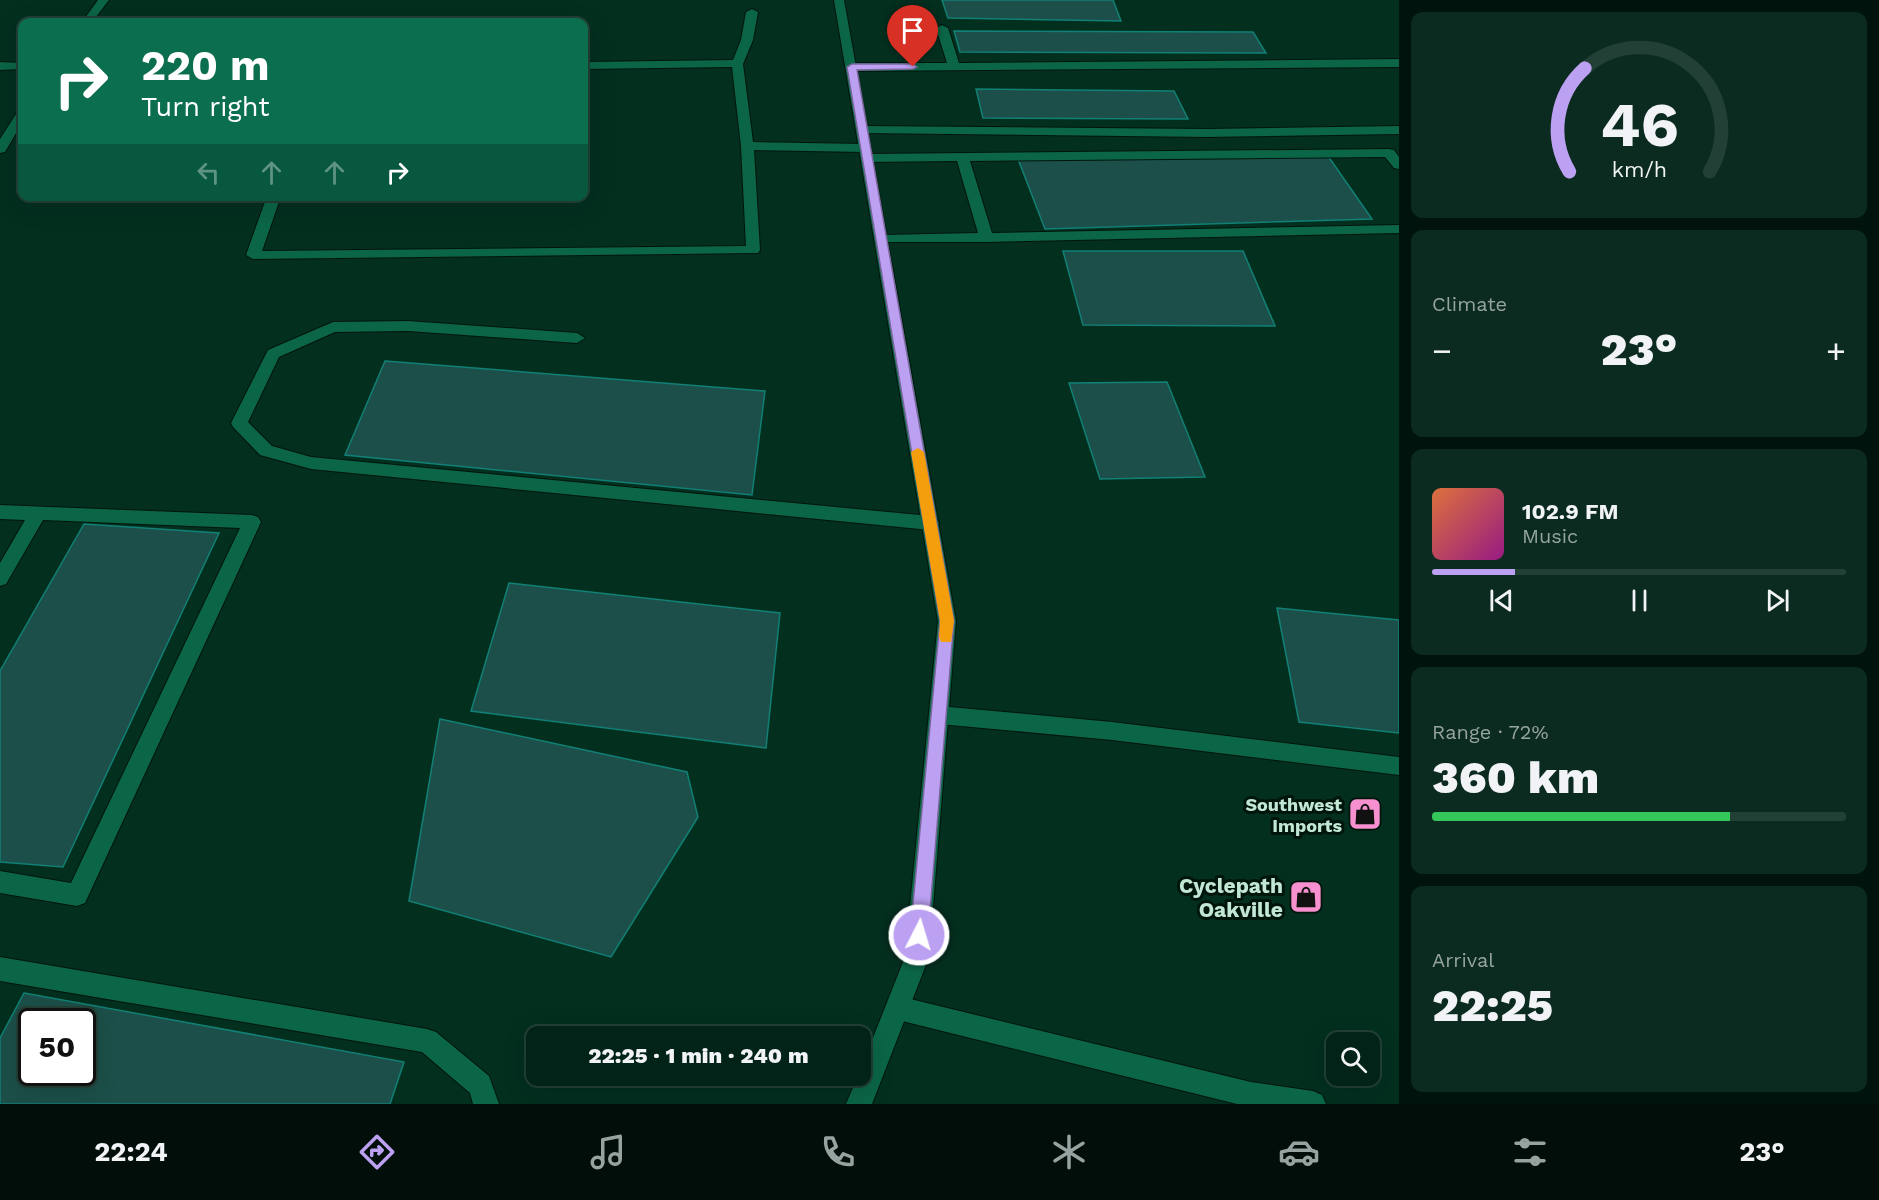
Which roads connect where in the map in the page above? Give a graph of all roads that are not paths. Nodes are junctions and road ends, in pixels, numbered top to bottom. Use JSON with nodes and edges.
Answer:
{"nodes":[{"id":1,"x":104,"y":0,"type":"edge"},
{"id":2,"x":839,"y":0,"type":"edge"},
{"id":3,"x":752,"y":12,"type":"dead end"},
{"id":4,"x":90,"y":18,"type":"edge"},
{"id":5,"x":942,"y":28,"type":"dead end"},
{"id":6,"x":1399,"y":63,"type":"edge"},
{"id":7,"x":588,"y":64,"type":"edge"},
{"id":8,"x":737,"y":64,"type":"junction"},
{"id":9,"x":0,"y":66,"type":"edge"},
{"id":10,"x":18,"y":66,"type":"edge"},
{"id":11,"x":954,"y":66,"type":"junction"},
{"id":12,"x":852,"y":67,"type":"junction"},
{"id":13,"x":18,"y":120,"type":"edge"},
{"id":14,"x":1399,"y":130,"type":"edge"},
{"id":15,"x":865,"y":145,"type":"junction"},
{"id":16,"x":747,"y":146,"type":"junction"},
{"id":17,"x":0,"y":149,"type":"edge"},
{"id":18,"x":962,"y":157,"type":"junction"},
{"id":19,"x":1399,"y":165,"type":"edge"},
{"id":20,"x":272,"y":201,"type":"edge"},
{"id":21,"x":1399,"y":229,"type":"edge"},
{"id":22,"x":987,"y":238,"type":"junction"},
{"id":23,"x":881,"y":239,"type":"junction"},
{"id":24,"x":577,"y":338,"type":"dead end"},
{"id":25,"x":0,"y":512,"type":"edge"},
{"id":26,"x":38,"y":513,"type":"junction"},
{"id":27,"x":930,"y":524,"type":"junction"},
{"id":28,"x":0,"y":579,"type":"edge"},
{"id":29,"x":939,"y":715,"type":"junction"},
{"id":30,"x":1399,"y":766,"type":"edge"},
{"id":31,"x":0,"y":882,"type":"edge"},
{"id":32,"x":0,"y":969,"type":"edge"},
{"id":33,"x":898,"y":1008,"type":"junction"},
{"id":34,"x":486,"y":1104,"type":"edge"},
{"id":35,"x":859,"y":1104,"type":"edge"},
{"id":36,"x":1313,"y":1104,"type":"edge"}],
"edges":[{"from":1,"to":4,"type":"main road"},
{"from":2,"to":12,"type":"main road"},
{"from":3,"to":8,"type":"main road"},
{"from":5,"to":11,"type":"main road"},
{"from":6,"to":11,"type":"main road"},
{"from":7,"to":8,"type":"main road"},
{"from":8,"to":16,"type":"main road"},
{"from":9,"to":10,"type":"main road"},
{"from":11,"to":12,"type":"main road"},
{"from":12,"to":15,"type":"main road"},
{"from":13,"to":17,"type":"main road"},
{"from":14,"to":15,"type":"main road"},
{"from":15,"to":16,"type":"main road"},
{"from":15,"to":18,"type":"main road"},
{"from":15,"to":23,"type":"main road"},
{"from":16,"to":20,"type":"main road"},
{"from":18,"to":19,"type":"main road"},
{"from":18,"to":22,"type":"main road"},
{"from":21,"to":22,"type":"main road"},
{"from":22,"to":23,"type":"main road"},
{"from":23,"to":27,"type":"main road"},
{"from":24,"to":27,"type":"main road"},
{"from":25,"to":26,"type":"main road"},
{"from":26,"to":28,"type":"main road"},
{"from":26,"to":31,"type":"main road"},
{"from":27,"to":29,"type":"main road"},
{"from":29,"to":30,"type":"main road"},
{"from":29,"to":33,"type":"main road"},
{"from":32,"to":34,"type":"main road"},
{"from":33,"to":35,"type":"main road"},
{"from":33,"to":36,"type":"main road"}]}
